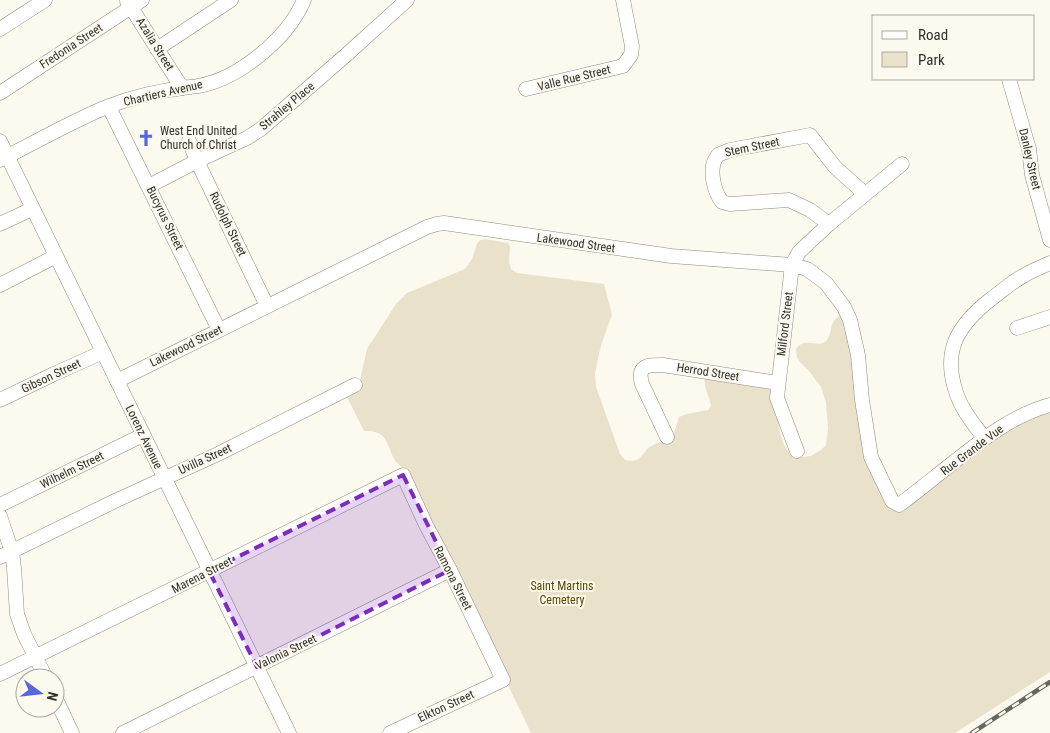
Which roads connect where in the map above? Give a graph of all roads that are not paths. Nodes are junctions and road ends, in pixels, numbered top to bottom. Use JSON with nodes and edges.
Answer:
{"nodes":[{"id":1,"x":45,"y":0,"type":"edge"},
{"id":2,"x":230,"y":0,"type":"edge"},
{"id":3,"x":304,"y":0,"type":"edge"},
{"id":4,"x":407,"y":0,"type":"edge"},
{"id":5,"x":623,"y":0,"type":"edge"},
{"id":6,"x":134,"y":2,"type":"edge"},
{"id":7,"x":0,"y":29,"type":"edge"},
{"id":8,"x":158,"y":49,"type":"junction"},
{"id":9,"x":1009,"y":80,"type":"edge"},
{"id":10,"x":182,"y":88,"type":"junction"},
{"id":11,"x":526,"y":89,"type":"dead end"},
{"id":12,"x":0,"y":93,"type":"edge"},
{"id":13,"x":109,"y":107,"type":"junction"},
{"id":14,"x":189,"y":141,"type":"dead end"},
{"id":15,"x":0,"y":142,"type":"edge"},
{"id":16,"x":4,"y":158,"type":"edge"},
{"id":17,"x":198,"y":160,"type":"junction"},
{"id":18,"x":902,"y":164,"type":"dead end"},
{"id":19,"x":149,"y":186,"type":"junction"},
{"id":20,"x":866,"y":194,"type":"junction"},
{"id":21,"x":32,"y":209,"type":"junction"},
{"id":22,"x":0,"y":224,"type":"edge"},
{"id":23,"x":829,"y":224,"type":"junction"},
{"id":24,"x":1050,"y":240,"type":"edge"},
{"id":25,"x":56,"y":256,"type":"junction"},
{"id":26,"x":1050,"y":263,"type":"edge"},
{"id":27,"x":792,"y":265,"type":"junction"},
{"id":28,"x":0,"y":284,"type":"edge"},
{"id":29,"x":267,"y":306,"type":"junction"},
{"id":30,"x":1050,"y":317,"type":"edge"},
{"id":31,"x":1017,"y":328,"type":"dead end"},
{"id":32,"x":219,"y":330,"type":"junction"},
{"id":33,"x":103,"y":352,"type":"junction"},
{"id":34,"x":116,"y":380,"type":"junction"},
{"id":35,"x":778,"y":383,"type":"junction"},
{"id":36,"x":355,"y":385,"type":"dead end"},
{"id":37,"x":0,"y":400,"type":"edge"},
{"id":38,"x":1050,"y":405,"type":"edge"},
{"id":39,"x":143,"y":435,"type":"junction"},
{"id":40,"x":668,"y":437,"type":"dead end"},
{"id":41,"x":984,"y":438,"type":"junction"},
{"id":42,"x":797,"y":451,"type":"dead end"},
{"id":43,"x":404,"y":475,"type":"joint"},
{"id":44,"x":164,"y":478,"type":"junction"},
{"id":45,"x":0,"y":505,"type":"edge"},
{"id":46,"x":899,"y":505,"type":"joint"},
{"id":47,"x":0,"y":516,"type":"edge"},
{"id":48,"x":6,"y":555,"type":"edge"},
{"id":49,"x":450,"y":570,"type":"junction"},
{"id":50,"x":209,"y":571,"type":"junction"},
{"id":51,"x":35,"y":657,"type":"junction"},
{"id":52,"x":257,"y":667,"type":"junction"},
{"id":53,"x":41,"y":668,"type":"edge"},
{"id":54,"x":0,"y":674,"type":"edge"},
{"id":55,"x":502,"y":680,"type":"joint"},
{"id":56,"x":65,"y":718,"type":"edge"},
{"id":57,"x":72,"y":733,"type":"edge"},
{"id":58,"x":123,"y":733,"type":"edge"},
{"id":59,"x":289,"y":733,"type":"edge"},
{"id":60,"x":390,"y":733,"type":"edge"}],
"edges":[{"from":1,"to":7,"type":"street"},
{"from":2,"to":8,"type":"street"},
{"from":3,"to":10,"type":"street","name":"Chartiers Avenue"},
{"from":4,"to":17,"type":"street","name":"Strahley Place"},
{"from":5,"to":11,"type":"street","name":"Valle Rue Street"},
{"from":6,"to":8,"type":"street","name":"Azalia Street"},
{"from":6,"to":12,"type":"street","name":"Fredonia Street"},
{"from":8,"to":10,"type":"street","name":"Azalia Street"},
{"from":9,"to":24,"type":"street","name":"Danley Street"},
{"from":10,"to":13,"type":"street","name":"Chartiers Avenue"},
{"from":13,"to":16,"type":"street","name":"Chartiers Avenue"},
{"from":13,"to":19,"type":"street","name":"Bucyrus Street"},
{"from":14,"to":17,"type":"street","name":"Rudolph Street"},
{"from":15,"to":16,"type":"street","name":"Lorenz Avenue"},
{"from":16,"to":21,"type":"street","name":"Lorenz Avenue"},
{"from":17,"to":19,"type":"street","name":"Strahley Place"},
{"from":17,"to":29,"type":"street","name":"Rudolph Street"},
{"from":18,"to":20,"type":"street"},
{"from":19,"to":32,"type":"street","name":"Bucyrus Street"},
{"from":20,"to":23,"type":"street"},
{"from":20,"to":23,"type":"street","name":"Stem Street"},
{"from":21,"to":22,"type":"street"},
{"from":21,"to":25,"type":"street","name":"Lorenz Avenue"},
{"from":23,"to":27,"type":"street"},
{"from":25,"to":28,"type":"street"},
{"from":25,"to":33,"type":"street","name":"Lorenz Avenue"},
{"from":26,"to":41,"type":"street"},
{"from":27,"to":29,"type":"street","name":"Lakewood Street"},
{"from":27,"to":35,"type":"street","name":"Milford Street"},
{"from":27,"to":46,"type":"street","name":"Lakewood Street"},
{"from":29,"to":32,"type":"street","name":"Lakewood Street"},
{"from":30,"to":31,"type":"street"},
{"from":32,"to":34,"type":"street","name":"Lakewood Street"},
{"from":33,"to":34,"type":"street","name":"Lorenz Avenue"},
{"from":33,"to":37,"type":"street","name":"Gibson Street"},
{"from":34,"to":39,"type":"street","name":"Lorenz Avenue"},
{"from":35,"to":40,"type":"street","name":"Herrod Street"},
{"from":35,"to":42,"type":"street","name":"Milford Street"},
{"from":36,"to":44,"type":"street","name":"Uvilla Street"},
{"from":38,"to":41,"type":"street","name":"Rue Grande Vue"},
{"from":39,"to":44,"type":"street","name":"Lorenz Avenue"},
{"from":39,"to":45,"type":"street","name":"Wilhelm Street"},
{"from":41,"to":46,"type":"street","name":"Rue Grande Vue"},
{"from":43,"to":49,"type":"street","name":"Ramona Street"},
{"from":43,"to":50,"type":"street","name":"Marena Street"},
{"from":44,"to":48,"type":"street","name":"Uvilla Street"},
{"from":44,"to":50,"type":"street","name":"Lorenz Avenue"},
{"from":47,"to":48,"type":"street"},
{"from":48,"to":51,"type":"street"},
{"from":49,"to":52,"type":"street","name":"Valonia Street"},
{"from":49,"to":55,"type":"street","name":"Ramona Street"},
{"from":50,"to":51,"type":"street","name":"Marena Street"},
{"from":50,"to":52,"type":"street","name":"Lorenz Avenue"},
{"from":51,"to":53,"type":"street"},
{"from":51,"to":54,"type":"street","name":"Marena Street"},
{"from":52,"to":58,"type":"street","name":"Valonia Street"},
{"from":52,"to":59,"type":"street","name":"Lorenz Avenue"},
{"from":55,"to":60,"type":"street","name":"Elkton Street"},
{"from":56,"to":57,"type":"street"}]}
